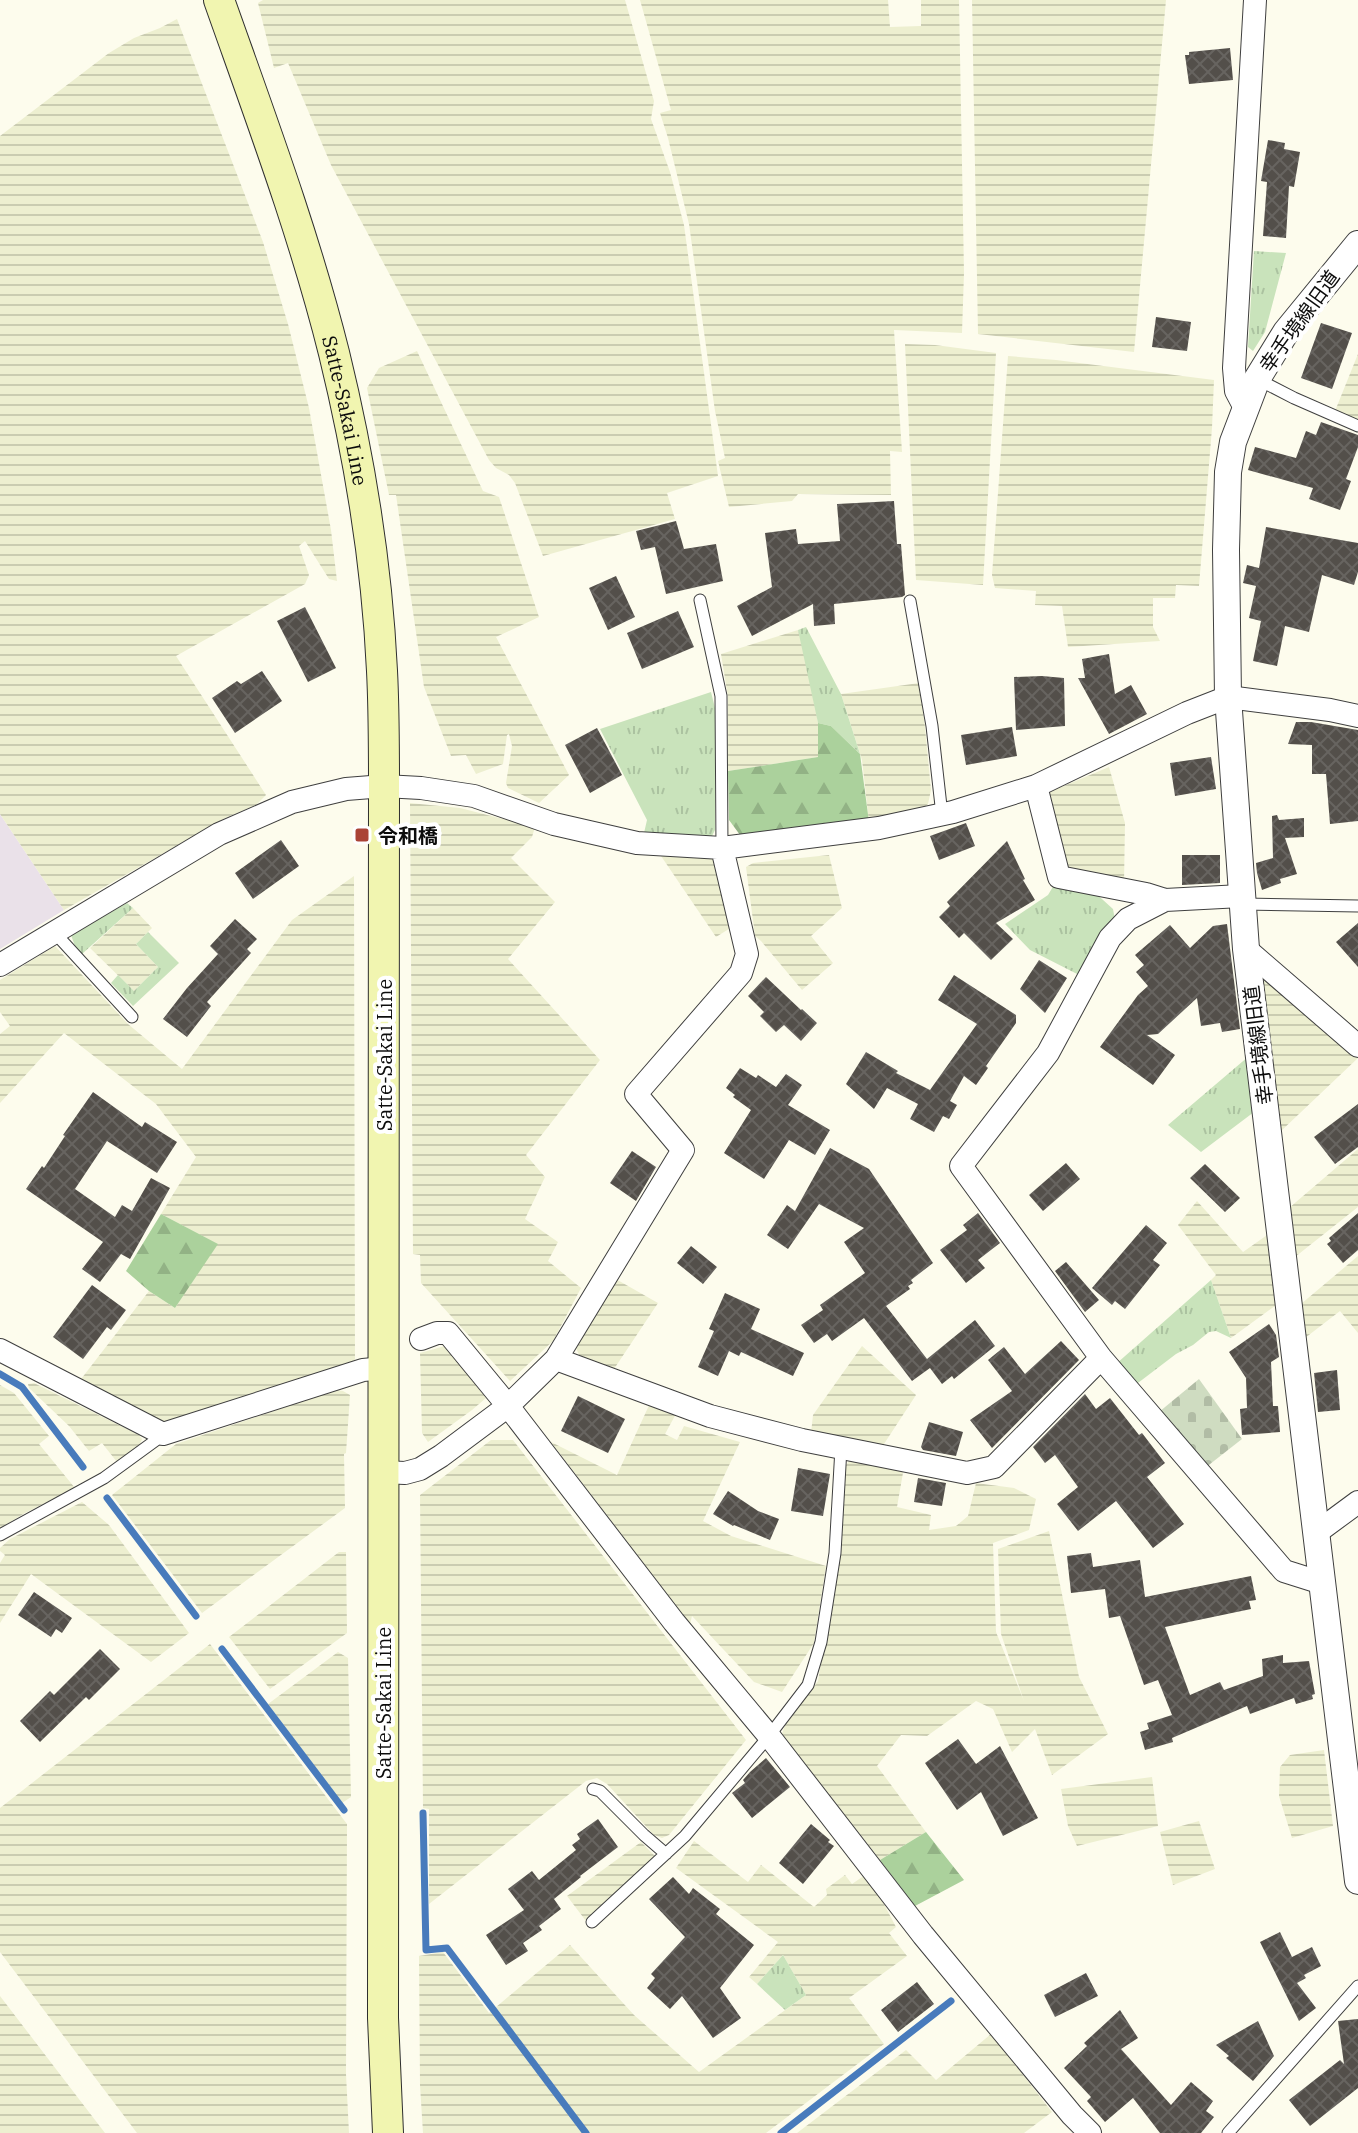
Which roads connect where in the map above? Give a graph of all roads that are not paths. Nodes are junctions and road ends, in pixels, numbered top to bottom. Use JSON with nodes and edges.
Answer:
{"nodes":[{"id":1,"x":219,"y":0,"type":"edge"},
{"id":2,"x":1255,"y":0,"type":"edge"},
{"id":3,"x":1358,"y":244,"type":"edge"},
{"id":4,"x":1257,"y":379,"type":"junction"},
{"id":5,"x":1245,"y":408,"type":"junction"},
{"id":6,"x":1358,"y":426,"type":"edge"},
{"id":7,"x":700,"y":600,"type":"dead end"},
{"id":8,"x":910,"y":601,"type":"dead end"},
{"id":9,"x":1228,"y":697,"type":"junction"},
{"id":10,"x":1358,"y":716,"type":"edge"},
{"id":11,"x":384,"y":786,"type":"junction"},
{"id":12,"x":1036,"y":786,"type":"junction"},
{"id":13,"x":942,"y":815,"type":"junction"},
{"id":14,"x":722,"y":848,"type":"junction"},
{"id":15,"x":1165,"y":900,"type":"junction"},
{"id":16,"x":1242,"y":900,"type":"junction"},
{"id":17,"x":1358,"y":906,"type":"edge"},
{"id":18,"x":54,"y":932,"type":"junction"},
{"id":19,"x":1246,"y":949,"type":"junction"},
{"id":20,"x":0,"y":965,"type":"edge"},
{"id":21,"x":132,"y":1017,"type":"dead end"},
{"id":22,"x":1358,"y":1046,"type":"edge"},
{"id":23,"x":421,"y":1339,"type":"dead end"},
{"id":24,"x":0,"y":1350,"type":"edge"},
{"id":25,"x":1101,"y":1358,"type":"junction"},
{"id":26,"x":556,"y":1359,"type":"junction"},
{"id":27,"x":384,"y":1368,"type":"junction"},
{"id":28,"x":508,"y":1406,"type":"junction"},
{"id":29,"x":163,"y":1434,"type":"junction"},
{"id":30,"x":841,"y":1448,"type":"junction"},
{"id":31,"x":383,"y":1472,"type":"junction"},
{"id":32,"x":1358,"y":1502,"type":"edge"},
{"id":33,"x":1316,"y":1533,"type":"junction"},
{"id":34,"x":0,"y":1535,"type":"edge"},
{"id":35,"x":1322,"y":1583,"type":"junction"},
{"id":36,"x":769,"y":1736,"type":"junction"},
{"id":37,"x":593,"y":1789,"type":"dead end"},
{"id":38,"x":666,"y":1854,"type":"junction"},
{"id":39,"x":1358,"y":1881,"type":"edge"},
{"id":40,"x":592,"y":1922,"type":"dead end"},
{"id":41,"x":1358,"y":1986,"type":"edge"},
{"id":42,"x":388,"y":2133,"type":"edge"},
{"id":43,"x":1090,"y":2133,"type":"edge"},
{"id":44,"x":1228,"y":2133,"type":"edge"}],
"edges":[{"from":1,"to":11,"type":"main road","name":"Satte-Sakai Line"},
{"from":2,"to":5,"type":"street"},
{"from":3,"to":4,"type":"street","name":"幸手境線旧道"},
{"from":4,"to":5,"type":"street","name":"幸手境線旧道"},
{"from":4,"to":6,"type":"lane"},
{"from":5,"to":9,"type":"street","name":"幸手境線旧道"},
{"from":7,"to":14,"type":"lane"},
{"from":8,"to":13,"type":"lane"},
{"from":9,"to":10,"type":"street"},
{"from":9,"to":12,"type":"street"},
{"from":9,"to":16,"type":"street","name":"幸手境線旧道"},
{"from":11,"to":14,"type":"street"},
{"from":11,"to":18,"type":"street"},
{"from":11,"to":27,"type":"main road","name":"Satte-Sakai Line"},
{"from":12,"to":13,"type":"street"},
{"from":12,"to":15,"type":"street"},
{"from":13,"to":14,"type":"street"},
{"from":14,"to":26,"type":"street"},
{"from":15,"to":16,"type":"street"},
{"from":15,"to":25,"type":"street"},
{"from":16,"to":17,"type":"lane"},
{"from":16,"to":19,"type":"street","name":"幸手境線旧道"},
{"from":18,"to":20,"type":"street"},
{"from":18,"to":21,"type":"lane"},
{"from":19,"to":22,"type":"street"},
{"from":19,"to":33,"type":"street","name":"幸手境線旧道"},
{"from":23,"to":28,"type":"street"},
{"from":24,"to":29,"type":"street"},
{"from":25,"to":30,"type":"street"},
{"from":25,"to":35,"type":"street"},
{"from":26,"to":28,"type":"street"},
{"from":26,"to":30,"type":"street"},
{"from":27,"to":29,"type":"street"},
{"from":27,"to":31,"type":"main road","name":"Satte-Sakai Line"},
{"from":28,"to":31,"type":"street"},
{"from":28,"to":36,"type":"street"},
{"from":29,"to":34,"type":"lane"},
{"from":30,"to":36,"type":"lane"},
{"from":31,"to":42,"type":"main road","name":"Satte-Sakai Line"},
{"from":32,"to":33,"type":"street"},
{"from":33,"to":35,"type":"street","name":"幸手境線旧道"},
{"from":35,"to":39,"type":"street","name":"幸手境線旧道"},
{"from":36,"to":38,"type":"lane"},
{"from":36,"to":43,"type":"street"},
{"from":37,"to":38,"type":"lane"},
{"from":38,"to":40,"type":"lane"},
{"from":41,"to":44,"type":"lane"}]}
